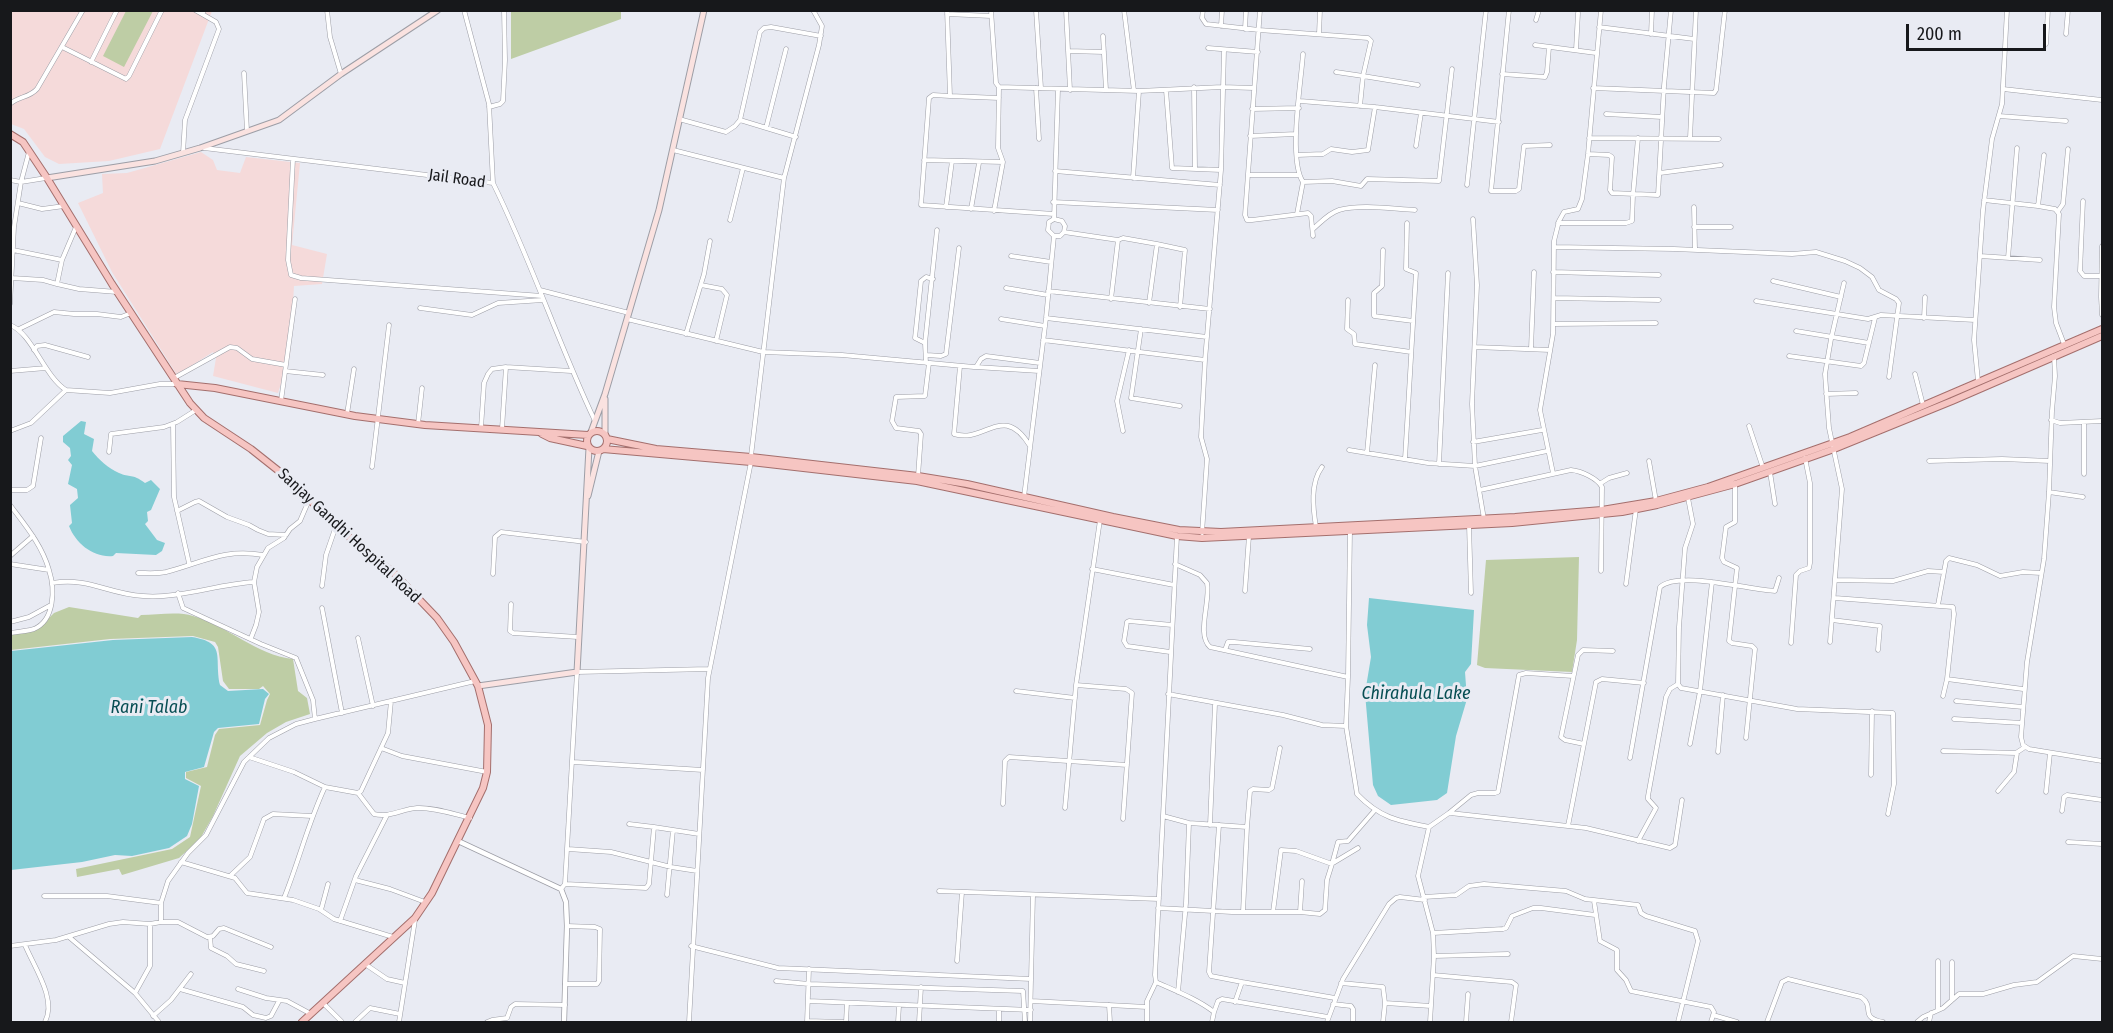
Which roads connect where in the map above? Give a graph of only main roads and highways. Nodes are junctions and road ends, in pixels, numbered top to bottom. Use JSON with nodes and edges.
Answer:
{"nodes":[{"id":1,"x":704,"y":10,"type":"edge"},
{"id":2,"x":434,"y":12,"type":"edge"},
{"id":3,"x":10,"y":134,"type":"edge"},
{"id":4,"x":47,"y":178,"type":"junction"},
{"id":5,"x":2103,"y":329,"type":"edge"},
{"id":6,"x":2103,"y":336,"type":"edge"},
{"id":7,"x":2054,"y":353,"type":"junction"},
{"id":8,"x":176,"y":381,"type":"junction"},
{"id":9,"x":605,"y":394,"type":"junction"},
{"id":10,"x":541,"y":433,"type":"junction"},
{"id":11,"x":590,"y":433,"type":"junction"},
{"id":12,"x":606,"y":437,"type":"junction"},
{"id":13,"x":1833,"y":446,"type":"junction"},
{"id":14,"x":588,"y":447,"type":"junction"},
{"id":15,"x":601,"y":450,"type":"junction"},
{"id":16,"x":751,"y":459,"type":"junction"},
{"id":17,"x":1766,"y":470,"type":"junction"},
{"id":18,"x":588,"y":498,"type":"junction"},
{"id":19,"x":1602,"y":513,"type":"junction"},
{"id":20,"x":1350,"y":528,"type":"junction"},
{"id":21,"x":1202,"y":535,"type":"junction"},
{"id":22,"x":476,"y":684,"type":"junction"},
{"id":23,"x":302,"y":1023,"type":"edge"}],
"edges":[{"from":1,"to":9,"type":"main road"},
{"from":2,"to":4,"type":"main road"},
{"from":3,"to":4,"type":"main road","name":"Sanjay Gandhi Hospital Road"},
{"from":4,"to":8,"type":"main road","name":"Sanjay Gandhi Hospital Road"},
{"from":5,"to":7,"type":"main road"},
{"from":6,"to":7,"type":"main road"},
{"from":7,"to":13,"type":"main road"},
{"from":7,"to":13,"type":"main road"},
{"from":8,"to":10,"type":"main road"},
{"from":8,"to":22,"type":"main road","name":"Sanjay Gandhi Hospital Road"},
{"from":9,"to":11,"type":"main road"},
{"from":9,"to":12,"type":"main road"},
{"from":10,"to":11,"type":"main road"},
{"from":10,"to":14,"type":"main road"},
{"from":11,"to":12,"type":"main road"},
{"from":11,"to":14,"type":"main road"},
{"from":12,"to":15,"type":"main road"},
{"from":12,"to":16,"type":"main road"},
{"from":13,"to":17,"type":"main road"},
{"from":13,"to":17,"type":"main road"},
{"from":14,"to":15,"type":"main road"},
{"from":14,"to":18,"type":"main road"},
{"from":15,"to":16,"type":"main road"},
{"from":15,"to":18,"type":"main road"},
{"from":16,"to":21,"type":"main road"},
{"from":16,"to":21,"type":"main road"},
{"from":17,"to":19,"type":"main road"},
{"from":17,"to":19,"type":"main road"},
{"from":18,"to":22,"type":"main road"},
{"from":19,"to":20,"type":"main road"},
{"from":19,"to":20,"type":"main road"},
{"from":20,"to":21,"type":"main road"},
{"from":20,"to":21,"type":"main road"},
{"from":22,"to":23,"type":"main road","name":"Sanjay Gandhi Hospital Road"}]}
